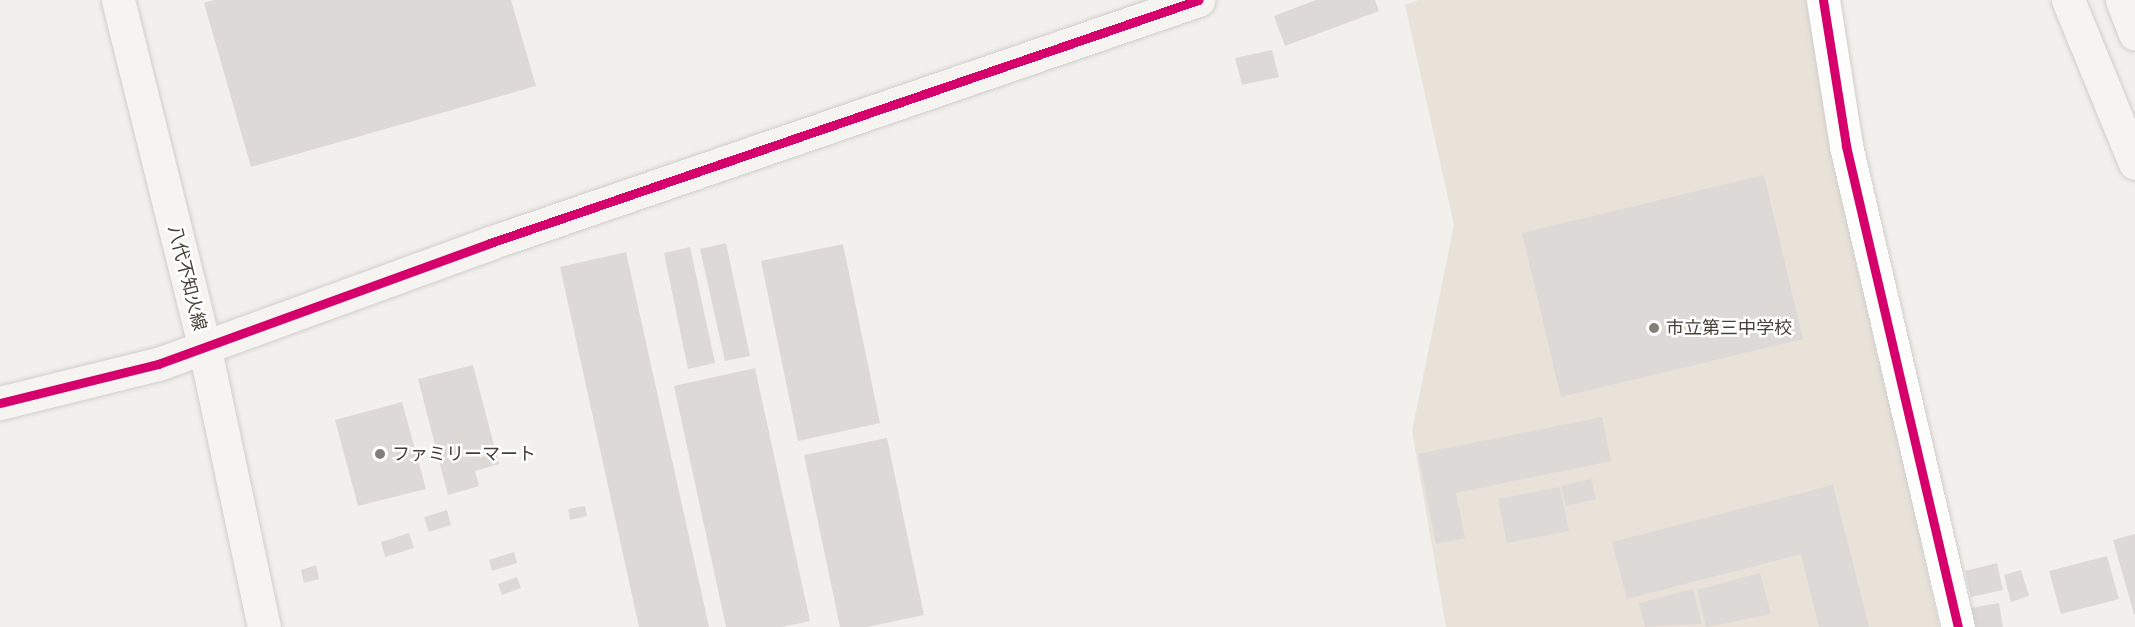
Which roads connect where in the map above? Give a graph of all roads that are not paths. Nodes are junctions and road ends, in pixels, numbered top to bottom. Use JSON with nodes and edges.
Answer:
{"nodes":[{"id":1,"x":118,"y":0,"type":"edge"},
{"id":2,"x":1198,"y":0,"type":"edge"},
{"id":3,"x":1823,"y":0,"type":"edge"},
{"id":4,"x":2068,"y":0,"type":"edge"},
{"id":5,"x":2122,"y":0,"type":"edge"},
{"id":6,"x":2135,"y":33,"type":"edge"},
{"id":7,"x":2135,"y":163,"type":"edge"},
{"id":8,"x":204,"y":345,"type":"junction"},
{"id":9,"x":0,"y":403,"type":"edge"},
{"id":10,"x":264,"y":627,"type":"edge"},
{"id":11,"x":1958,"y":627,"type":"edge"}],
"edges":[{"from":1,"to":8,"type":"street","name":"八代不知火線"},
{"from":2,"to":8,"type":"street"},
{"from":3,"to":11,"type":"street"},
{"from":4,"to":7,"type":"street"},
{"from":5,"to":6,"type":"street"},
{"from":8,"to":9,"type":"street"},
{"from":8,"to":10,"type":"street","name":"八代不知火線"}]}
